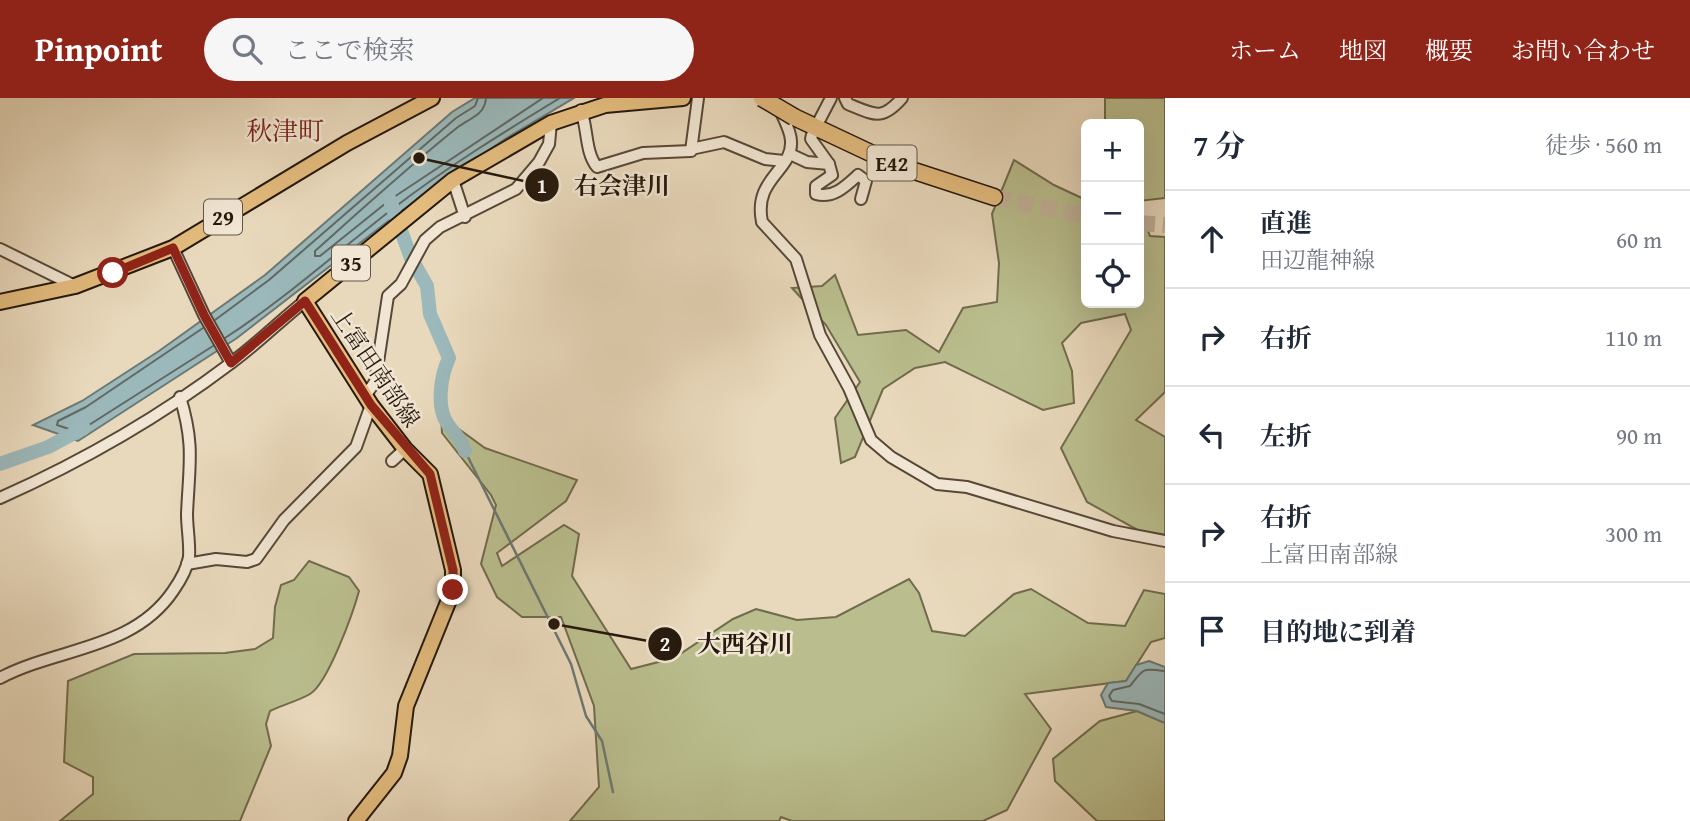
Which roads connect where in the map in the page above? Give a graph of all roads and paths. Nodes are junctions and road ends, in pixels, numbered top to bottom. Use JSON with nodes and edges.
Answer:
{"nodes":[{"id":1,"x":432,"y":98,"type":"edge"},
{"id":2,"x":676,"y":98,"type":"edge"},
{"id":3,"x":683,"y":98,"type":"edge"},
{"id":4,"x":698,"y":98,"type":"edge"},
{"id":5,"x":762,"y":98,"type":"edge"},
{"id":6,"x":775,"y":98,"type":"edge"},
{"id":7,"x":831,"y":98,"type":"edge"},
{"id":8,"x":845,"y":98,"type":"edge"},
{"id":9,"x":902,"y":98,"type":"edge"},
{"id":10,"x":581,"y":110,"type":"junction"},
{"id":11,"x":819,"y":121,"type":"dead end"},
{"id":12,"x":551,"y":123,"type":"junction"},
{"id":13,"x":812,"y":135,"type":"dead end"},
{"id":14,"x":691,"y":149,"type":"junction"},
{"id":15,"x":787,"y":158,"type":"junction"},
{"id":16,"x":829,"y":164,"type":"junction"},
{"id":17,"x":453,"y":180,"type":"junction"},
{"id":18,"x":994,"y":197,"type":"tunnel mouth"},
{"id":19,"x":861,"y":199,"type":"dead end"},
{"id":20,"x":464,"y":217,"type":"junction"},
{"id":21,"x":173,"y":248,"type":"junction"},
{"id":22,"x":0,"y":249,"type":"edge"},
{"id":23,"x":75,"y":286,"type":"junction"},
{"id":24,"x":305,"y":301,"type":"junction"},
{"id":25,"x":0,"y":302,"type":"edge"},
{"id":26,"x":228,"y":358,"type":"junction"},
{"id":27,"x":180,"y":397,"type":"junction"},
{"id":28,"x":368,"y":401,"type":"junction"},
{"id":29,"x":405,"y":449,"type":"junction"},
{"id":30,"x":392,"y":461,"type":"dead end"},
{"id":31,"x":0,"y":498,"type":"edge"},
{"id":32,"x":1165,"y":541,"type":"edge"},
{"id":33,"x":187,"y":564,"type":"junction"},
{"id":34,"x":0,"y":678,"type":"edge"},
{"id":35,"x":356,"y":821,"type":"edge"}],
"edges":[{"from":1,"to":21,"type":"main road","number":"29"},
{"from":2,"to":3,"type":"main road","name":"上富田南部線","number":"35"},
{"from":2,"to":10,"type":"main road","name":"上富田南部線","number":"35"},
{"from":4,"to":14,"type":"street"},
{"from":5,"to":18,"type":"highway","number":"E42","bridge":true},
{"from":6,"to":15,"type":"street"},
{"from":7,"to":11,"type":"street"},
{"from":8,"to":9,"type":"street"},
{"from":10,"to":12,"type":"main road","name":"上富田南部線","number":"35"},
{"from":10,"to":14,"type":"street"},
{"from":12,"to":17,"type":"main road","name":"上富田南部線","number":"35"},
{"from":12,"to":20,"type":"street"},
{"from":13,"to":16,"type":"street"},
{"from":14,"to":15,"type":"street"},
{"from":15,"to":16,"type":"street"},
{"from":15,"to":32,"type":"street"},
{"from":16,"to":19,"type":"street"},
{"from":17,"to":20,"type":"street"},
{"from":17,"to":24,"type":"main road","name":"上富田南部線","number":"35"},
{"from":20,"to":28,"type":"street"},
{"from":21,"to":23,"type":"main road","number":"29"},
{"from":21,"to":26,"type":"street"},
{"from":22,"to":23,"type":"street"},
{"from":23,"to":25,"type":"main road","number":"29"},
{"from":24,"to":26,"type":"street"},
{"from":24,"to":28,"type":"main road","name":"上富田南部線","number":"35"},
{"from":26,"to":27,"type":"street"},
{"from":27,"to":31,"type":"street"},
{"from":27,"to":33,"type":"street"},
{"from":28,"to":29,"type":"main road","name":"上富田南部線","number":"35"},
{"from":28,"to":33,"type":"street"},
{"from":29,"to":30,"type":"street"},
{"from":29,"to":35,"type":"main road","name":"上富田南部線","number":"35"},
{"from":33,"to":34,"type":"street"}]}
